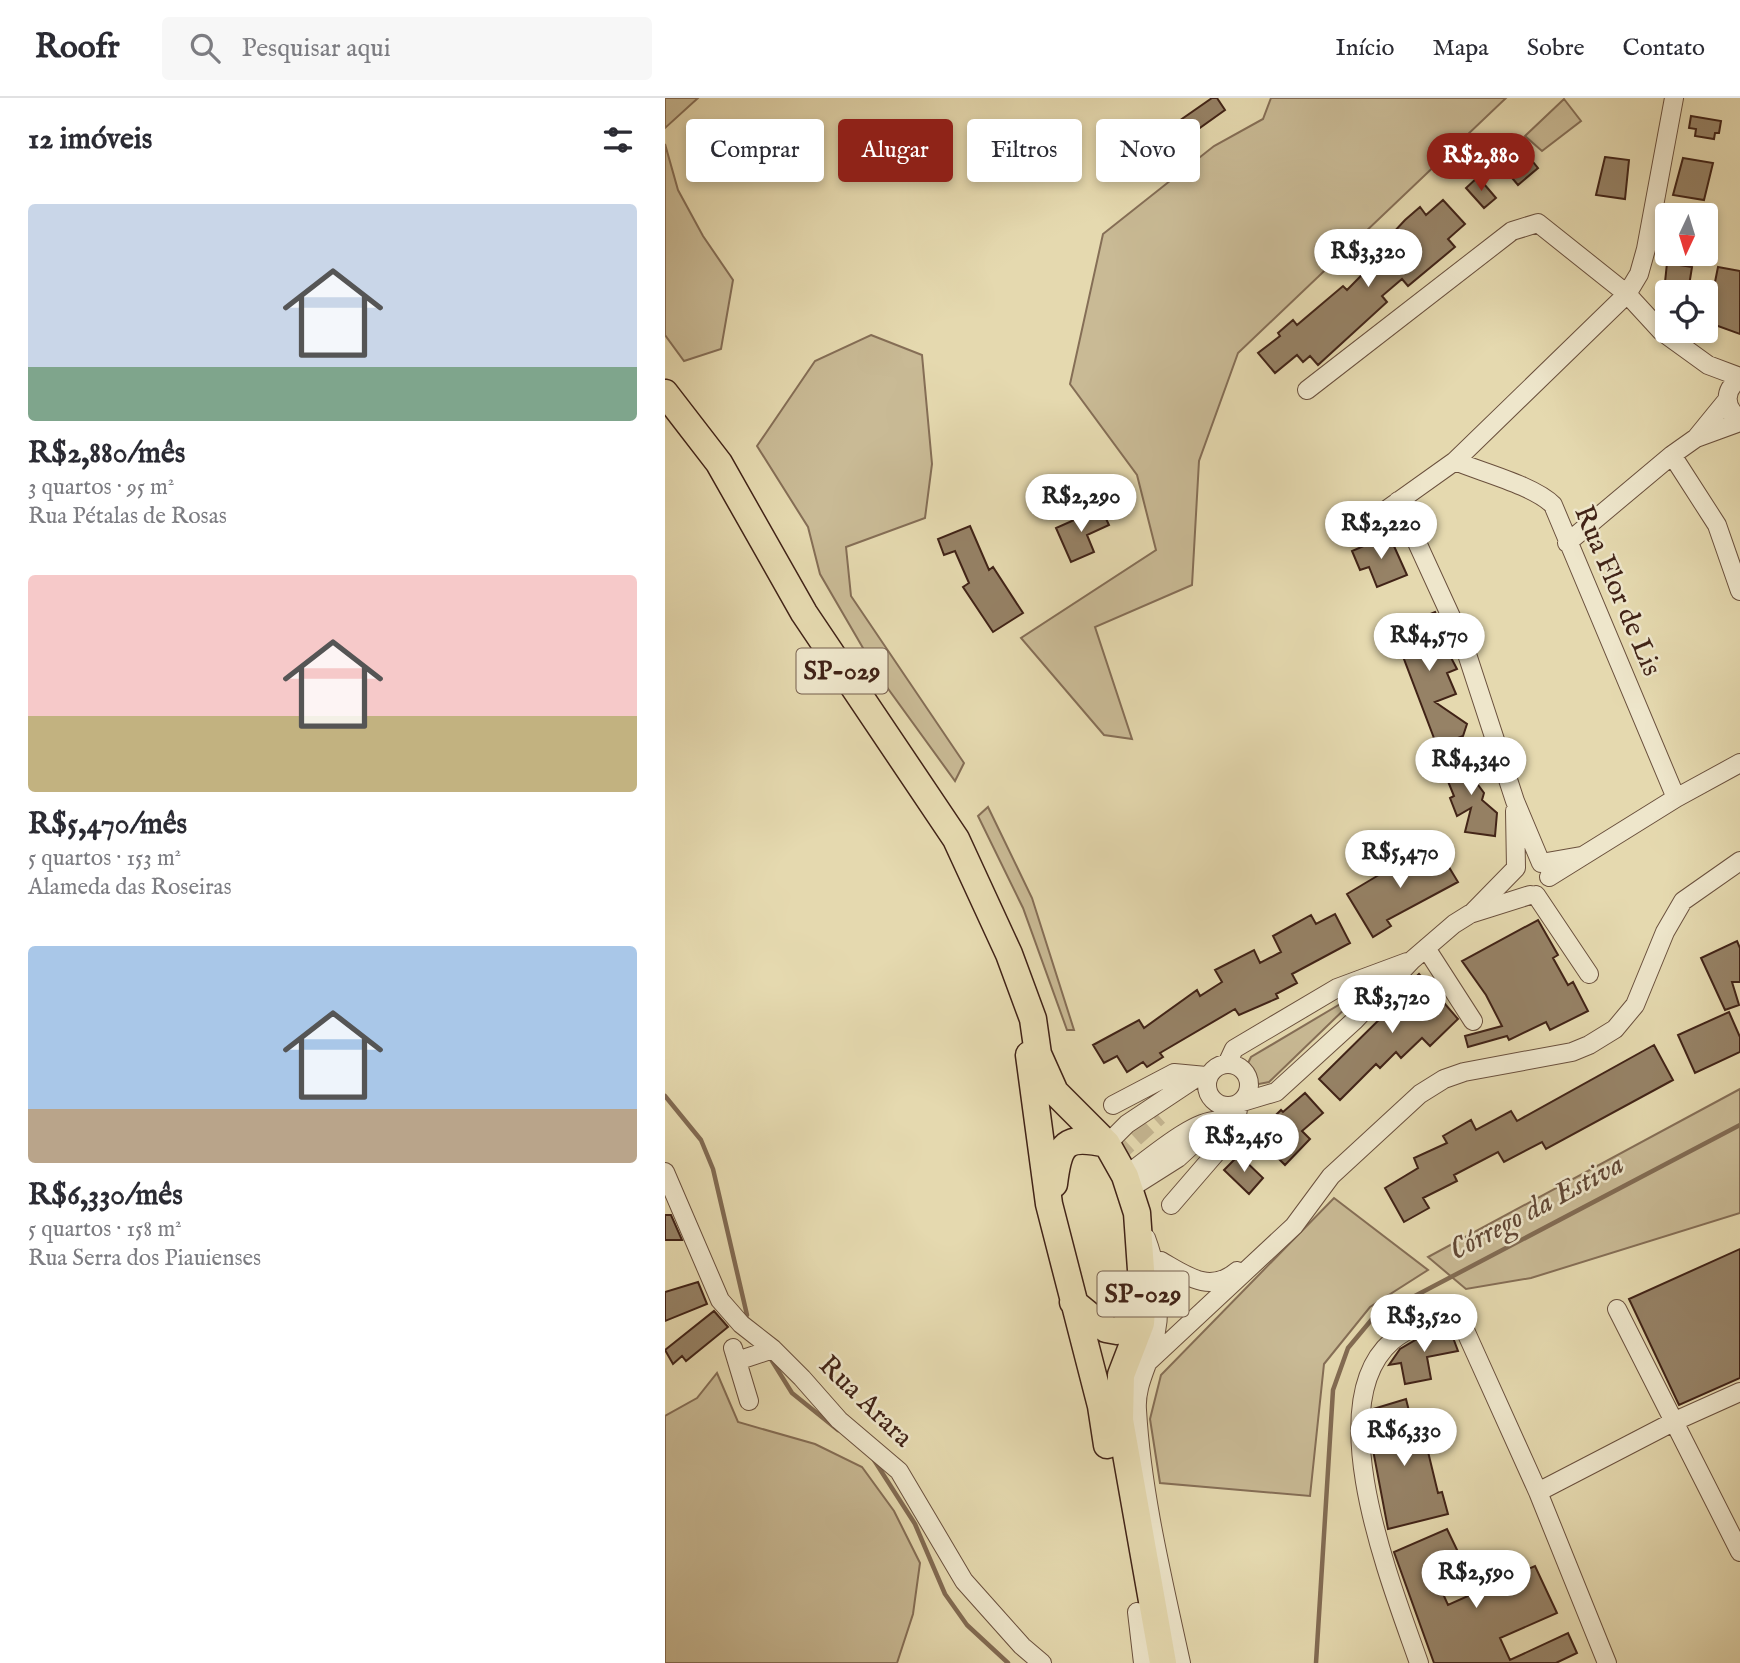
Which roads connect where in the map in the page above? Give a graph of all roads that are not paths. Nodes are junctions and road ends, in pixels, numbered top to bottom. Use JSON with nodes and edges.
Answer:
{"nodes":[{"id":1,"x":1674,"y":98,"type":"edge"},
{"id":2,"x":1627,"y":294,"type":"junction"},
{"id":3,"x":1708,"y":365,"type":"junction"},
{"id":4,"x":1740,"y":378,"type":"edge"},
{"id":5,"x":1307,"y":390,"type":"dead end"},
{"id":6,"x":665,"y":393,"type":"edge"},
{"id":7,"x":1728,"y":397,"type":"junction"},
{"id":8,"x":1740,"y":420,"type":"edge"},
{"id":9,"x":1696,"y":438,"type":"junction"},
{"id":10,"x":1672,"y":455,"type":"junction"},
{"id":11,"x":1455,"y":461,"type":"junction"},
{"id":12,"x":1398,"y":501,"type":"junction"},
{"id":13,"x":1361,"y":528,"type":"dead end"},
{"id":14,"x":1567,"y":543,"type":"junction"},
{"id":15,"x":1736,"y":564,"type":"edge"},
{"id":16,"x":1740,"y":591,"type":"edge"},
{"id":17,"x":1740,"y":763,"type":"edge"},
{"id":18,"x":1676,"y":798,"type":"junction"},
{"id":19,"x":1515,"y":801,"type":"junction"},
{"id":20,"x":1740,"y":861,"type":"edge"},
{"id":21,"x":1515,"y":868,"type":"junction"},
{"id":22,"x":1545,"y":870,"type":"junction"},
{"id":23,"x":1533,"y":895,"type":"junction"},
{"id":24,"x":1470,"y":915,"type":"junction"},
{"id":25,"x":1426,"y":948,"type":"junction"},
{"id":26,"x":1009,"y":954,"type":"junction"},
{"id":27,"x":1411,"y":961,"type":"junction"},
{"id":28,"x":1588,"y":974,"type":"dead end"},
{"id":29,"x":1473,"y":1021,"type":"dead end"},
{"id":30,"x":1227,"y":1064,"type":"junction"},
{"id":31,"x":1206,"y":1076,"type":"junction"},
{"id":32,"x":1113,"y":1105,"type":"dead end"},
{"id":33,"x":1228,"y":1110,"type":"junction"},
{"id":34,"x":1159,"y":1116,"type":"tunnel mouth"},
{"id":35,"x":1107,"y":1144,"type":"junction"},
{"id":36,"x":665,"y":1172,"type":"edge"},
{"id":37,"x":1133,"y":1201,"type":"junction"},
{"id":38,"x":1171,"y":1205,"type":"dead end"},
{"id":39,"x":1051,"y":1207,"type":"junction"},
{"id":40,"x":1294,"y":1226,"type":"junction"},
{"id":41,"x":1151,"y":1260,"type":"junction"},
{"id":42,"x":1073,"y":1302,"type":"junction"},
{"id":43,"x":1617,"y":1309,"type":"dead end"},
{"id":44,"x":1155,"y":1339,"type":"junction"},
{"id":45,"x":773,"y":1349,"type":"junction"},
{"id":46,"x":1146,"y":1364,"type":"junction"},
{"id":47,"x":1740,"y":1392,"type":"edge"},
{"id":48,"x":749,"y":1401,"type":"dead end"},
{"id":49,"x":1673,"y":1422,"type":"junction"},
{"id":50,"x":1538,"y":1492,"type":"junction"},
{"id":51,"x":1740,"y":1552,"type":"edge"},
{"id":52,"x":1042,"y":1663,"type":"edge"},
{"id":53,"x":1145,"y":1663,"type":"edge"},
{"id":54,"x":1163,"y":1663,"type":"edge"},
{"id":55,"x":1181,"y":1663,"type":"edge"},
{"id":56,"x":1419,"y":1663,"type":"edge"},
{"id":57,"x":1607,"y":1663,"type":"edge"}],
"edges":[{"from":1,"to":2,"type":"street"},
{"from":2,"to":3,"type":"street"},
{"from":2,"to":5,"type":"street"},
{"from":2,"to":11,"type":"street"},
{"from":3,"to":4,"type":"street"},
{"from":3,"to":7,"type":"street"},
{"from":4,"to":7,"type":"street"},
{"from":6,"to":26,"type":"highway","number":"SP-029"},
{"from":7,"to":8,"type":"street"},
{"from":7,"to":9,"type":"street"},
{"from":8,"to":9,"type":"street"},
{"from":9,"to":10,"type":"street"},
{"from":10,"to":14,"type":"street"},
{"from":10,"to":15,"type":"street"},
{"from":11,"to":12,"type":"street"},
{"from":11,"to":14,"type":"street","name":"Rua Flor de Lis"},
{"from":12,"to":13,"type":"street"},
{"from":12,"to":19,"type":"street"},
{"from":14,"to":18,"type":"street","name":"Rua Flor de Lis"},
{"from":15,"to":16,"type":"street"},
{"from":17,"to":18,"type":"street"},
{"from":18,"to":22,"type":"street"},
{"from":19,"to":21,"type":"street"},
{"from":19,"to":22,"type":"street"},
{"from":20,"to":40,"type":"street"},
{"from":21,"to":22,"type":"street"},
{"from":21,"to":23,"type":"street"},
{"from":21,"to":24,"type":"street"},
{"from":22,"to":23,"type":"street"},
{"from":23,"to":24,"type":"street"},
{"from":23,"to":28,"type":"street"},
{"from":24,"to":25,"type":"street"},
{"from":25,"to":27,"type":"street"},
{"from":25,"to":29,"type":"street"},
{"from":26,"to":35,"type":"highway","number":"SP-029"},
{"from":26,"to":39,"type":"highway","number":"SP-029"},
{"from":27,"to":30,"type":"street"},
{"from":27,"to":33,"type":"street"},
{"from":30,"to":33,"type":"street"},
{"from":30,"to":33,"type":"street"},
{"from":31,"to":32,"type":"street"},
{"from":31,"to":34,"type":"street"},
{"from":31,"to":35,"type":"street"},
{"from":33,"to":37,"type":"street"},
{"from":33,"to":38,"type":"street"},
{"from":35,"to":37,"type":"highway","number":"SP-029"},
{"from":35,"to":39,"type":"highway","number":"SP-029"},
{"from":36,"to":45,"type":"street","name":"Rua Arara"},
{"from":37,"to":41,"type":"highway","number":"SP-029"},
{"from":37,"to":44,"type":"street","number":"SP-029"},
{"from":39,"to":42,"type":"highway","number":"SP-029"},
{"from":40,"to":41,"type":"street"},
{"from":40,"to":46,"type":"street"},
{"from":41,"to":42,"type":"highway","number":"SP-029"},
{"from":41,"to":44,"type":"street","number":"SP-029"},
{"from":41,"to":54,"type":"highway","number":"SP-029"},
{"from":42,"to":53,"type":"highway","number":"SP-029"},
{"from":43,"to":49,"type":"street"},
{"from":44,"to":46,"type":"street","number":"SP-029"},
{"from":45,"to":48,"type":"street"},
{"from":45,"to":52,"type":"street","name":"Rua Arara"},
{"from":46,"to":55,"type":"street","number":"SP-029"},
{"from":47,"to":49,"type":"street"},
{"from":49,"to":50,"type":"street"},
{"from":49,"to":51,"type":"street"},
{"from":50,"to":56,"type":"street"},
{"from":50,"to":57,"type":"street"}]}
